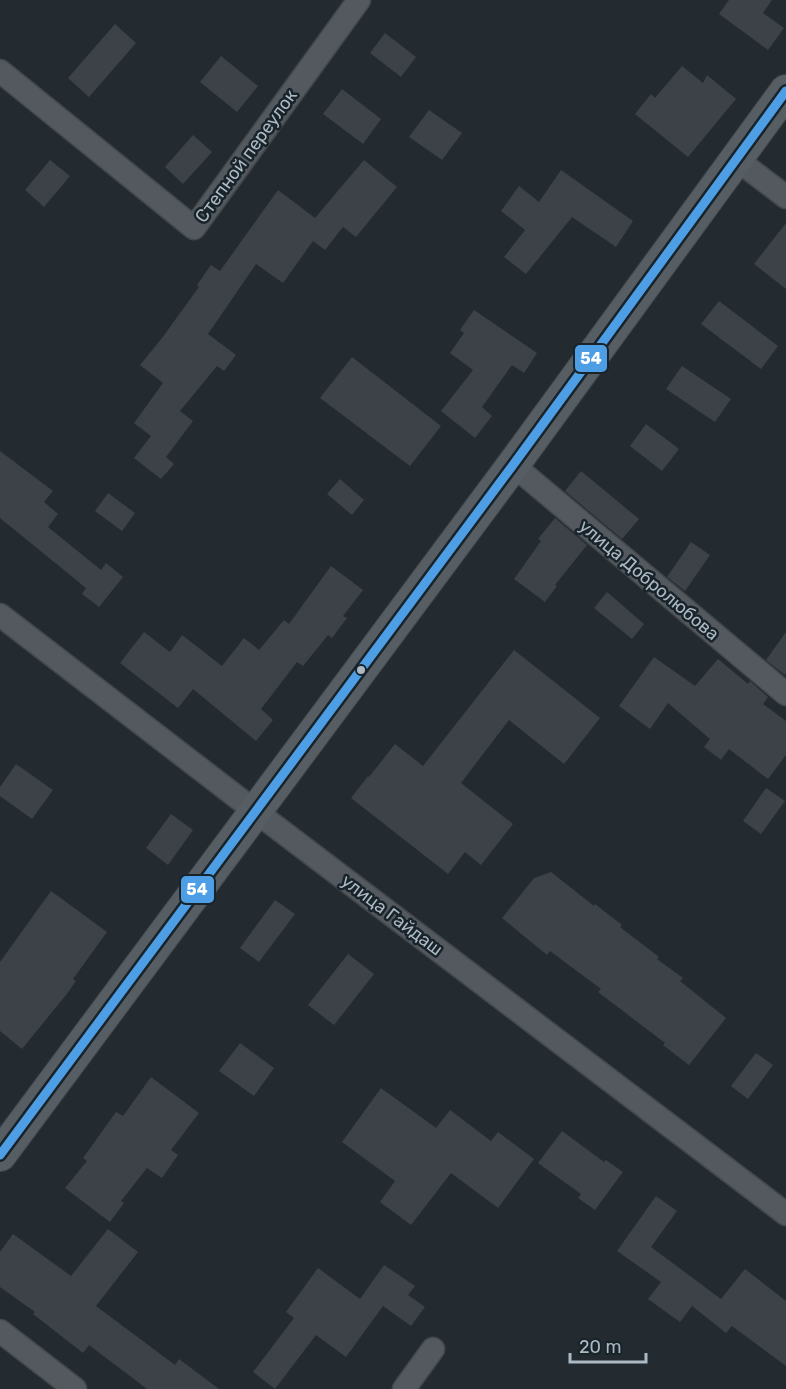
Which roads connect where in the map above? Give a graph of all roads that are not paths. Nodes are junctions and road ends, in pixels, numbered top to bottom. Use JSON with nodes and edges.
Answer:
{"nodes":[{"id":1,"x":359,"y":0,"type":"edge"},
{"id":2,"x":0,"y":71,"type":"edge"},
{"id":3,"x":786,"y":91,"type":"edge"},
{"id":4,"x":736,"y":159,"type":"junction"},
{"id":5,"x":786,"y":197,"type":"edge"},
{"id":6,"x":513,"y":465,"type":"junction"},
{"id":7,"x":0,"y":615,"type":"edge"},
{"id":8,"x":786,"y":694,"type":"edge"},
{"id":9,"x":255,"y":811,"type":"junction"},
{"id":10,"x":0,"y":1155,"type":"edge"},
{"id":11,"x":786,"y":1214,"type":"edge"},
{"id":12,"x":0,"y":1331,"type":"edge"},
{"id":13,"x":433,"y":1349,"type":"dead end"},
{"id":14,"x":75,"y":1389,"type":"edge"},
{"id":15,"x":404,"y":1389,"type":"edge"}],
"edges":[{"from":1,"to":2,"type":"street","name":"Степной переулок"},
{"from":3,"to":4,"type":"main road"},
{"from":4,"to":5,"type":"street"},
{"from":4,"to":6,"type":"main road"},
{"from":6,"to":8,"type":"street","name":"улица Добролюбова"},
{"from":6,"to":9,"type":"main road"},
{"from":7,"to":9,"type":"street","name":"улица Гайдаш"},
{"from":9,"to":10,"type":"main road"},
{"from":9,"to":11,"type":"street","name":"улица Гайдаш"},
{"from":12,"to":14,"type":"street"},
{"from":13,"to":15,"type":"street"}]}
